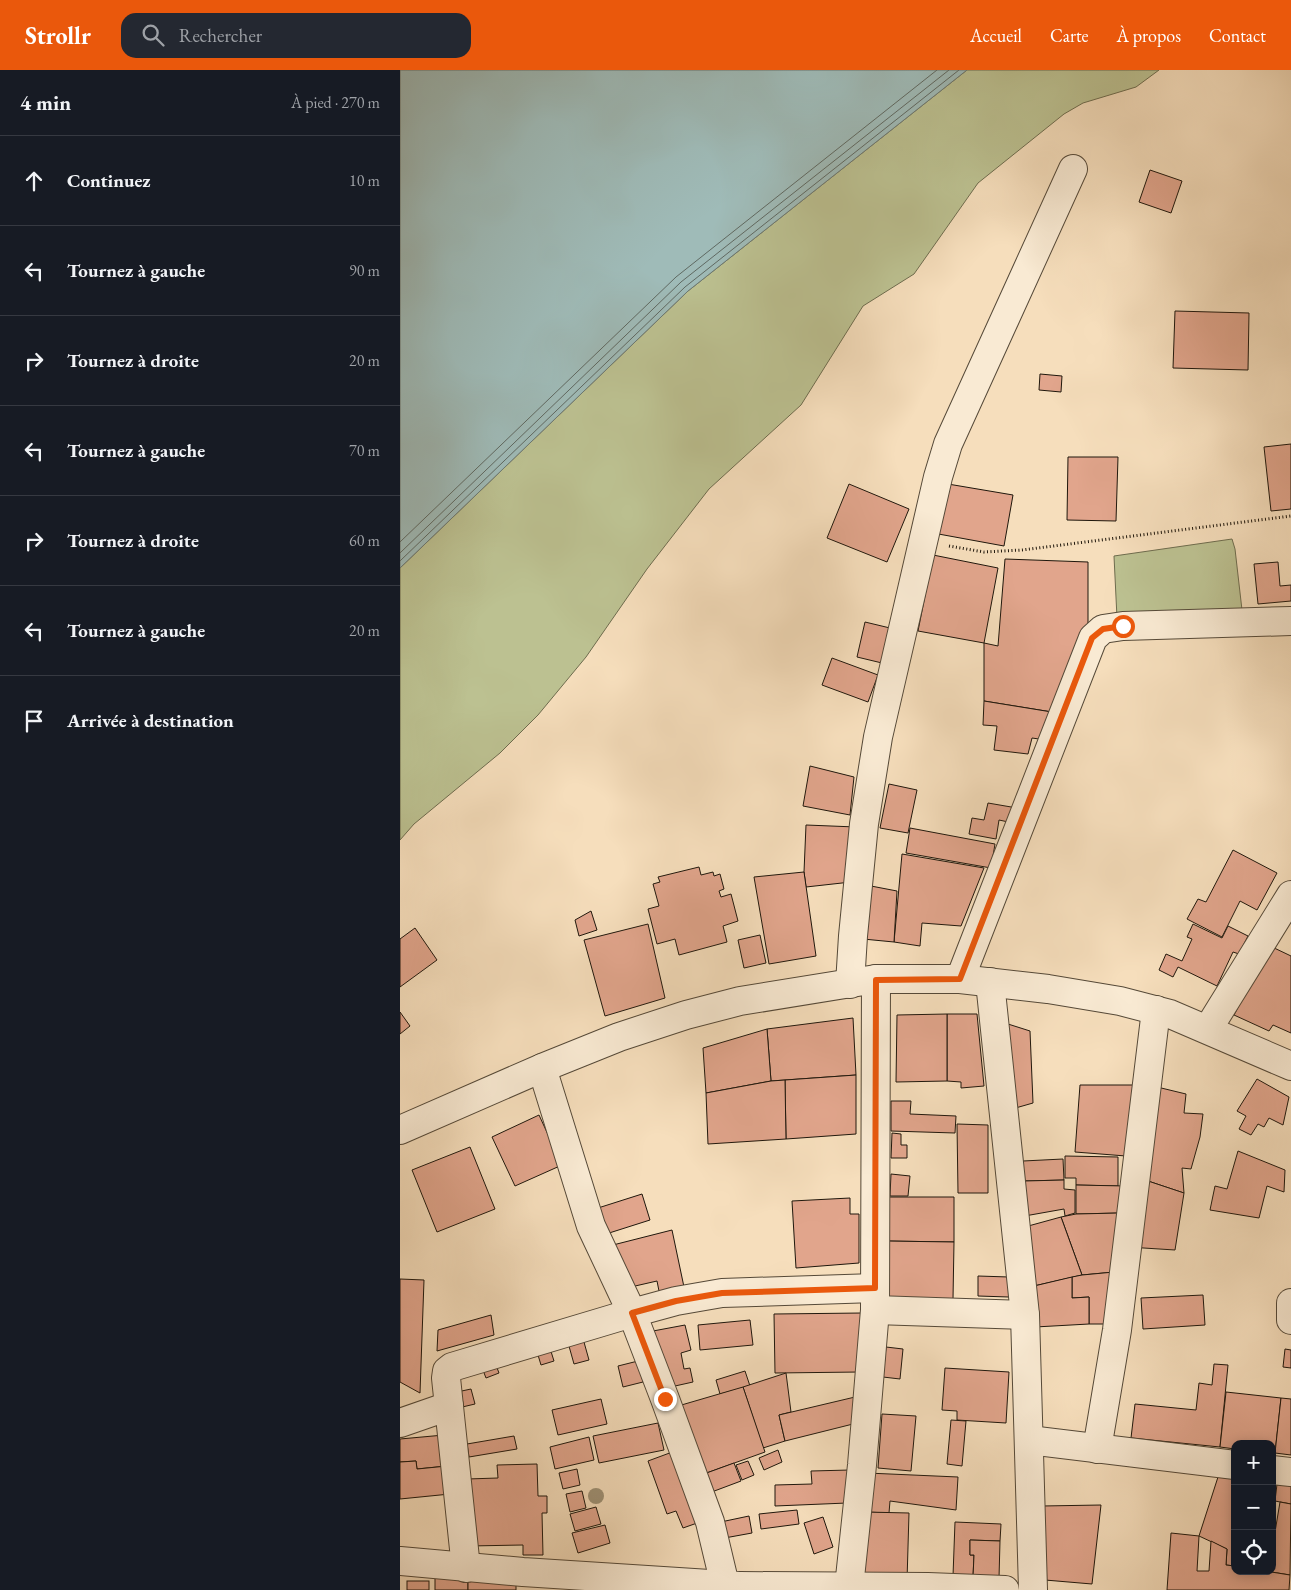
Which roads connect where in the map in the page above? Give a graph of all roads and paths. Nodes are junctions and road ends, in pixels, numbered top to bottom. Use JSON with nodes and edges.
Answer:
{"nodes":[{"id":1,"x":1073,"y":169,"type":"dead end"},
{"id":2,"x":1291,"y":516,"type":"edge"},
{"id":3,"x":923,"y":542,"type":"junction"},
{"id":4,"x":1291,"y":622,"type":"edge"},
{"id":5,"x":1291,"y":895,"type":"edge"},
{"id":6,"x":960,"y":979,"type":"junction"},
{"id":7,"x":863,"y":982,"type":"junction"},
{"id":8,"x":990,"y":982,"type":"junction"},
{"id":9,"x":1156,"y":1010,"type":"junction"},
{"id":10,"x":1208,"y":1030,"type":"junction"},
{"id":11,"x":1291,"y":1066,"type":"edge"},
{"id":12,"x":542,"y":1068,"type":"junction"},
{"id":13,"x":400,"y":1130,"type":"edge"},
{"id":14,"x":875,"y":1299,"type":"junction"},
{"id":15,"x":1291,"y":1303,"type":"edge"},
{"id":16,"x":632,"y":1313,"type":"junction"},
{"id":17,"x":1025,"y":1315,"type":"junction"},
{"id":18,"x":1291,"y":1320,"type":"edge"},
{"id":19,"x":449,"y":1406,"type":"junction"},
{"id":20,"x":400,"y":1423,"type":"edge"},
{"id":21,"x":1029,"y":1440,"type":"junction"},
{"id":22,"x":1097,"y":1448,"type":"junction"},
{"id":23,"x":1231,"y":1465,"type":"edge"},
{"id":24,"x":1276,"y":1470,"type":"edge"},
{"id":25,"x":1291,"y":1472,"type":"edge"},
{"id":26,"x":400,"y":1561,"type":"edge"},
{"id":27,"x":466,"y":1568,"type":"junction"},
{"id":28,"x":524,"y":1581,"type":"edge"},
{"id":29,"x":734,"y":1587,"type":"edge"},
{"id":30,"x":864,"y":1588,"type":"edge"},
{"id":31,"x":1005,"y":1590,"type":"edge"},
{"id":32,"x":1033,"y":1590,"type":"edge"}],
"edges":[{"from":1,"to":3,"type":"street"},
{"from":2,"to":3,"type":"path"},
{"from":3,"to":7,"type":"street"},
{"from":4,"to":6,"type":"street"},
{"from":5,"to":10,"type":"street"},
{"from":6,"to":7,"type":"street"},
{"from":6,"to":8,"type":"street"},
{"from":7,"to":12,"type":"street"},
{"from":7,"to":14,"type":"street"},
{"from":8,"to":9,"type":"street"},
{"from":8,"to":17,"type":"street"},
{"from":9,"to":10,"type":"street"},
{"from":9,"to":22,"type":"street"},
{"from":10,"to":11,"type":"street"},
{"from":12,"to":13,"type":"street"},
{"from":12,"to":16,"type":"street"},
{"from":14,"to":16,"type":"street"},
{"from":14,"to":17,"type":"street"},
{"from":14,"to":30,"type":"street"},
{"from":15,"to":18,"type":"street"},
{"from":16,"to":19,"type":"street"},
{"from":16,"to":29,"type":"street"},
{"from":17,"to":21,"type":"street"},
{"from":19,"to":20,"type":"street"},
{"from":19,"to":27,"type":"street"},
{"from":21,"to":22,"type":"street"},
{"from":21,"to":32,"type":"street"},
{"from":22,"to":23,"type":"street"},
{"from":24,"to":25,"type":"street"},
{"from":26,"to":27,"type":"street"},
{"from":27,"to":28,"type":"street"},
{"from":28,"to":29,"type":"street"},
{"from":29,"to":30,"type":"street"},
{"from":30,"to":31,"type":"street"}]}
